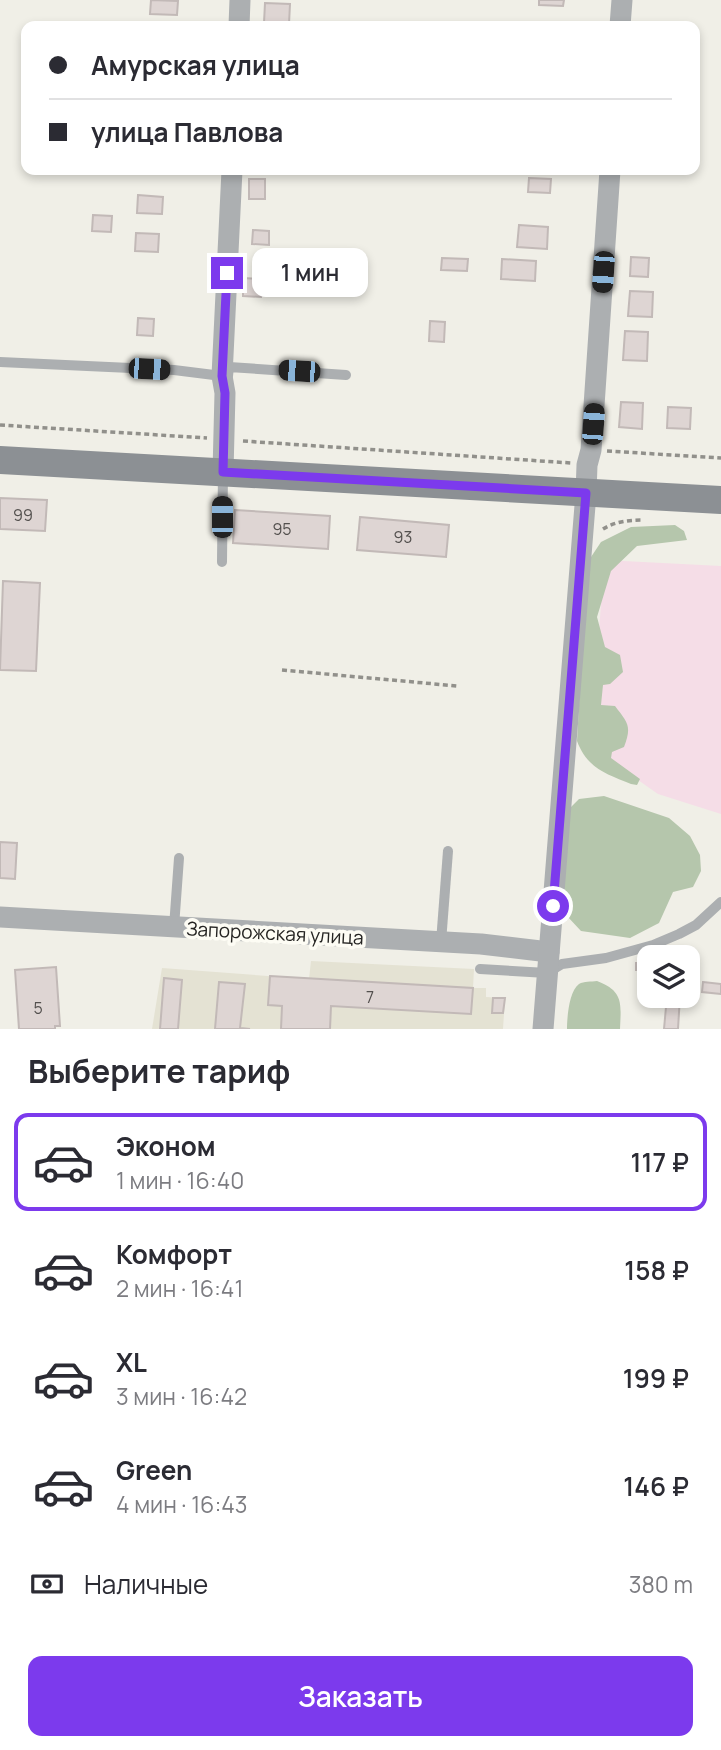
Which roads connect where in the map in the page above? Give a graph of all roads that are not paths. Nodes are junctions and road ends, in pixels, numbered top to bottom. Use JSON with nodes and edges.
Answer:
{"nodes":[{"id":1,"x":240,"y":0,"type":"edge"},
{"id":2,"x":622,"y":0,"type":"edge"},
{"id":3,"x":239,"y":21,"type":"edge"},
{"id":4,"x":620,"y":21,"type":"edge"},
{"id":5,"x":232,"y":175,"type":"edge"},
{"id":6,"x":610,"y":175,"type":"edge"},
{"id":7,"x":0,"y":362,"type":"edge"},
{"id":8,"x":346,"y":375,"type":"dead end"},
{"id":9,"x":224,"y":385,"type":"junction"},
{"id":10,"x":0,"y":460,"type":"edge"},
{"id":11,"x":223,"y":472,"type":"junction"},
{"id":12,"x":586,"y":493,"type":"junction"},
{"id":13,"x":721,"y":500,"type":"edge"},
{"id":14,"x":222,"y":562,"type":"dead end"},
{"id":15,"x":448,"y":851,"type":"dead end"},
{"id":16,"x":179,"y":858,"type":"dead end"},
{"id":17,"x":721,"y":902,"type":"edge"},
{"id":18,"x":0,"y":917,"type":"edge"},
{"id":19,"x":174,"y":927,"type":"junction"},
{"id":20,"x":441,"y":942,"type":"junction"},
{"id":21,"x":548,"y":963,"type":"junction"},
{"id":22,"x":480,"y":969,"type":"dead end"},
{"id":23,"x":543,"y":1029,"type":"edge"}],
"edges":[{"from":1,"to":3,"type":"street"},
{"from":2,"to":4,"type":"street"},
{"from":5,"to":9,"type":"street"},
{"from":6,"to":12,"type":"street"},
{"from":7,"to":9,"type":"lane"},
{"from":8,"to":9,"type":"lane"},
{"from":9,"to":11,"type":"street"},
{"from":10,"to":11,"type":"main road"},
{"from":11,"to":12,"type":"main road"},
{"from":11,"to":14,"type":"lane"},
{"from":12,"to":13,"type":"main road"},
{"from":12,"to":21,"type":"street"},
{"from":15,"to":20,"type":"lane"},
{"from":16,"to":19,"type":"lane"},
{"from":17,"to":21,"type":"lane"},
{"from":18,"to":19,"type":"street","name":"Запорожская улица"},
{"from":19,"to":20,"type":"street","name":"Запорожская улица"},
{"from":20,"to":21,"type":"street","name":"Запорожская улица"},
{"from":21,"to":22,"type":"lane"},
{"from":21,"to":23,"type":"street"}]}
